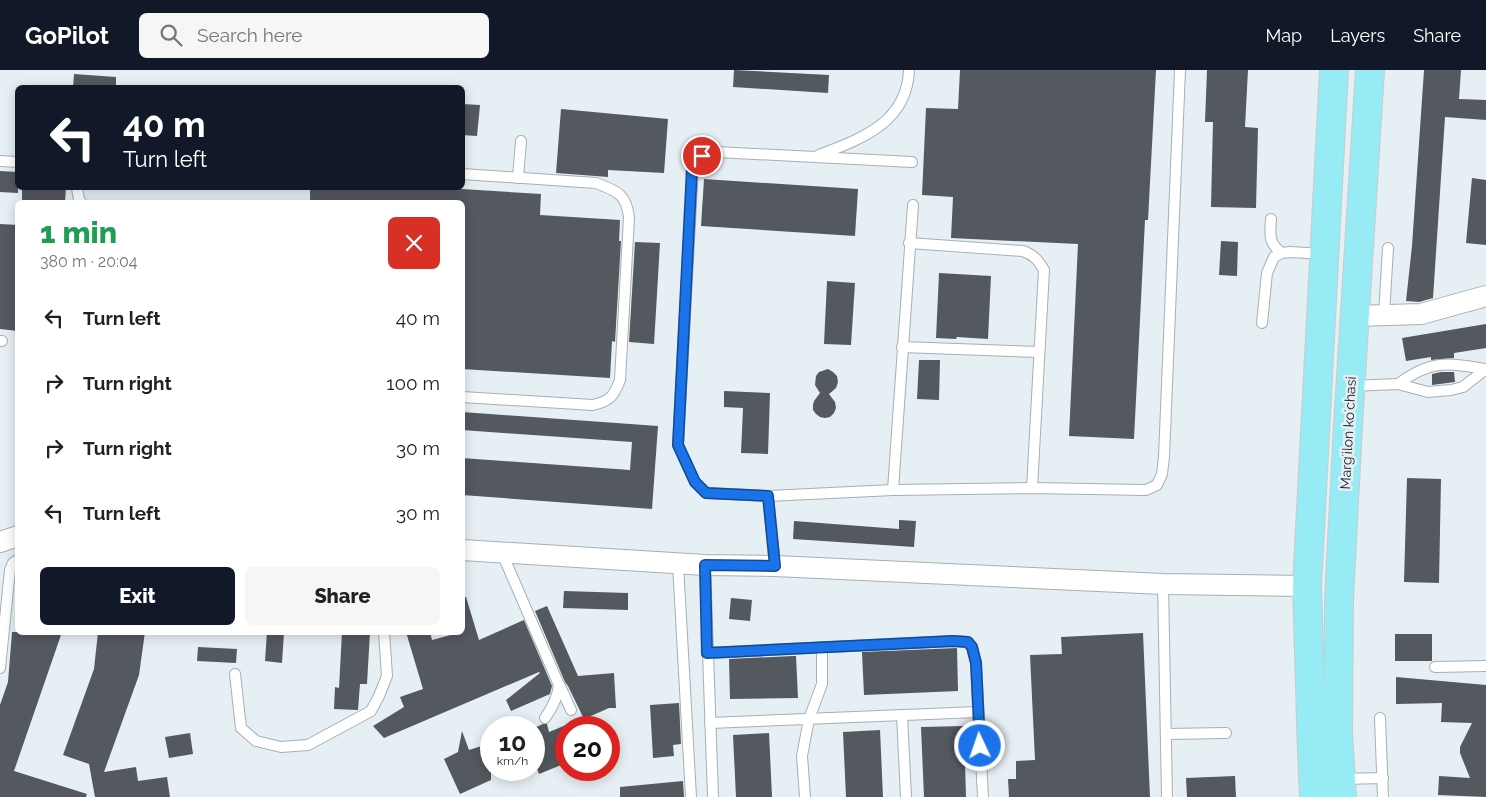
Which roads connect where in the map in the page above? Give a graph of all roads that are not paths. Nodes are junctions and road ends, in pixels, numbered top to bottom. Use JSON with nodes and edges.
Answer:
{"nodes":[{"id":1,"x":910,"y":70,"type":"edge"},
{"id":2,"x":1180,"y":70,"type":"edge"},
{"id":3,"x":1334,"y":70,"type":"edge"},
{"id":4,"x":1370,"y":70,"type":"edge"},
{"id":5,"x":521,"y":141,"type":"dead end"},
{"id":6,"x":813,"y":157,"type":"junction"},
{"id":7,"x":0,"y":161,"type":"edge"},
{"id":8,"x":15,"y":162,"type":"edge"},
{"id":9,"x":912,"y":162,"type":"dead end"},
{"id":10,"x":465,"y":174,"type":"edge"},
{"id":11,"x":518,"y":178,"type":"junction"},
{"id":12,"x":913,"y":205,"type":"dead end"},
{"id":13,"x":1271,"y":219,"type":"dead end"},
{"id":14,"x":909,"y":243,"type":"junction"},
{"id":15,"x":1388,"y":248,"type":"dead end"},
{"id":16,"x":1282,"y":253,"type":"junction"},
{"id":17,"x":1324,"y":254,"type":"junction"},
{"id":18,"x":1486,"y":296,"type":"edge"},
{"id":19,"x":1384,"y":315,"type":"junction"},
{"id":20,"x":1354,"y":316,"type":"junction"},
{"id":21,"x":1262,"y":323,"type":"dead end"},
{"id":22,"x":902,"y":346,"type":"junction"},
{"id":23,"x":1039,"y":352,"type":"junction"},
{"id":24,"x":1486,"y":369,"type":"edge"},
{"id":25,"x":1398,"y":384,"type":"junction"},
{"id":26,"x":1350,"y":386,"type":"junction"},
{"id":27,"x":465,"y":397,"type":"edge"},
{"id":28,"x":1032,"y":488,"type":"junction"},
{"id":29,"x":893,"y":490,"type":"junction"},
{"id":30,"x":768,"y":496,"type":"junction"},
{"id":31,"x":15,"y":537,"type":"edge"},
{"id":32,"x":0,"y":542,"type":"edge"},
{"id":33,"x":465,"y":550,"type":"edge"},
{"id":34,"x":502,"y":553,"type":"junction"},
{"id":35,"x":15,"y":562,"type":"edge"},
{"id":36,"x":678,"y":564,"type":"junction"},
{"id":37,"x":705,"y":565,"type":"junction"},
{"id":38,"x":775,"y":566,"type":"junction"},
{"id":39,"x":1164,"y":584,"type":"junction"},
{"id":40,"x":1307,"y":586,"type":"junction"},
{"id":41,"x":384,"y":635,"type":"edge"},
{"id":42,"x":822,"y":647,"type":"junction"},
{"id":43,"x":707,"y":653,"type":"junction"},
{"id":44,"x":1486,"y":666,"type":"edge"},
{"id":45,"x":0,"y":668,"type":"edge"},
{"id":46,"x":1436,"y":668,"type":"dead end"},
{"id":47,"x":235,"y":674,"type":"dead end"},
{"id":48,"x":559,"y":685,"type":"junction"},
{"id":49,"x":571,"y":710,"type":"dead end"},
{"id":50,"x":978,"y":712,"type":"junction"},
{"id":51,"x":902,"y":715,"type":"junction"},
{"id":52,"x":545,"y":718,"type":"dead end"},
{"id":53,"x":1380,"y":718,"type":"dead end"},
{"id":54,"x":809,"y":719,"type":"junction"},
{"id":55,"x":710,"y":723,"type":"junction"},
{"id":56,"x":1226,"y":733,"type":"dead end"},
{"id":57,"x":1166,"y":734,"type":"junction"},
{"id":58,"x":1383,"y":778,"type":"junction"},
{"id":59,"x":1342,"y":788,"type":"edge"},
{"id":60,"x":691,"y":797,"type":"edge"},
{"id":61,"x":713,"y":797,"type":"edge"},
{"id":62,"x":804,"y":797,"type":"edge"},
{"id":63,"x":906,"y":797,"type":"edge"},
{"id":64,"x":982,"y":797,"type":"edge"},
{"id":65,"x":1167,"y":797,"type":"edge"},
{"id":66,"x":1314,"y":797,"type":"edge"},
{"id":67,"x":1383,"y":797,"type":"edge"}],
"edges":[{"from":1,"to":6,"type":"lane"},
{"from":2,"to":28,"type":"lane"},
{"from":3,"to":17,"type":"main road"},
{"from":4,"to":20,"type":"main road","name":"Margʻilon koʻchasi"},
{"from":5,"to":11,"type":"lane"},
{"from":6,"to":9,"type":"lane"},
{"from":6,"to":30,"type":"lane"},
{"from":7,"to":8,"type":"lane"},
{"from":10,"to":11,"type":"lane"},
{"from":11,"to":27,"type":"lane"},
{"from":12,"to":14,"type":"lane"},
{"from":13,"to":16,"type":"lane"},
{"from":14,"to":22,"type":"lane"},
{"from":14,"to":23,"type":"lane"},
{"from":15,"to":19,"type":"lane"},
{"from":16,"to":17,"type":"lane"},
{"from":16,"to":21,"type":"lane"},
{"from":17,"to":40,"type":"main road"},
{"from":18,"to":19,"type":"street"},
{"from":19,"to":20,"type":"street"},
{"from":20,"to":26,"type":"main road","name":"Margʻilon koʻchasi"},
{"from":22,"to":23,"type":"lane"},
{"from":22,"to":29,"type":"lane"},
{"from":23,"to":28,"type":"lane"},
{"from":24,"to":25,"type":"lane"},
{"from":24,"to":25,"type":"lane"},
{"from":25,"to":26,"type":"lane"},
{"from":26,"to":59,"type":"main road","name":"Margʻilon koʻchasi"},
{"from":28,"to":29,"type":"lane"},
{"from":29,"to":30,"type":"lane"},
{"from":30,"to":38,"type":"lane"},
{"from":31,"to":32,"type":"street"},
{"from":33,"to":34,"type":"street"},
{"from":34,"to":36,"type":"street"},
{"from":34,"to":48,"type":"lane"},
{"from":35,"to":45,"type":"lane"},
{"from":36,"to":37,"type":"street"},
{"from":36,"to":60,"type":"lane"},
{"from":37,"to":38,"type":"street"},
{"from":37,"to":43,"type":"lane"},
{"from":38,"to":39,"type":"street"},
{"from":39,"to":40,"type":"street"},
{"from":39,"to":57,"type":"lane"},
{"from":40,"to":66,"type":"main road"},
{"from":41,"to":47,"type":"lane"},
{"from":42,"to":43,"type":"lane"},
{"from":42,"to":50,"type":"lane"},
{"from":42,"to":54,"type":"lane"},
{"from":43,"to":55,"type":"lane"},
{"from":44,"to":46,"type":"lane"},
{"from":48,"to":49,"type":"lane"},
{"from":48,"to":52,"type":"lane"},
{"from":50,"to":51,"type":"lane"},
{"from":50,"to":64,"type":"lane"},
{"from":51,"to":54,"type":"lane"},
{"from":51,"to":63,"type":"lane"},
{"from":53,"to":58,"type":"lane"},
{"from":54,"to":55,"type":"lane"},
{"from":54,"to":62,"type":"lane"},
{"from":55,"to":61,"type":"lane"},
{"from":56,"to":57,"type":"lane"},
{"from":57,"to":65,"type":"lane"},
{"from":58,"to":59,"type":"lane"},
{"from":58,"to":67,"type":"lane"}]}
